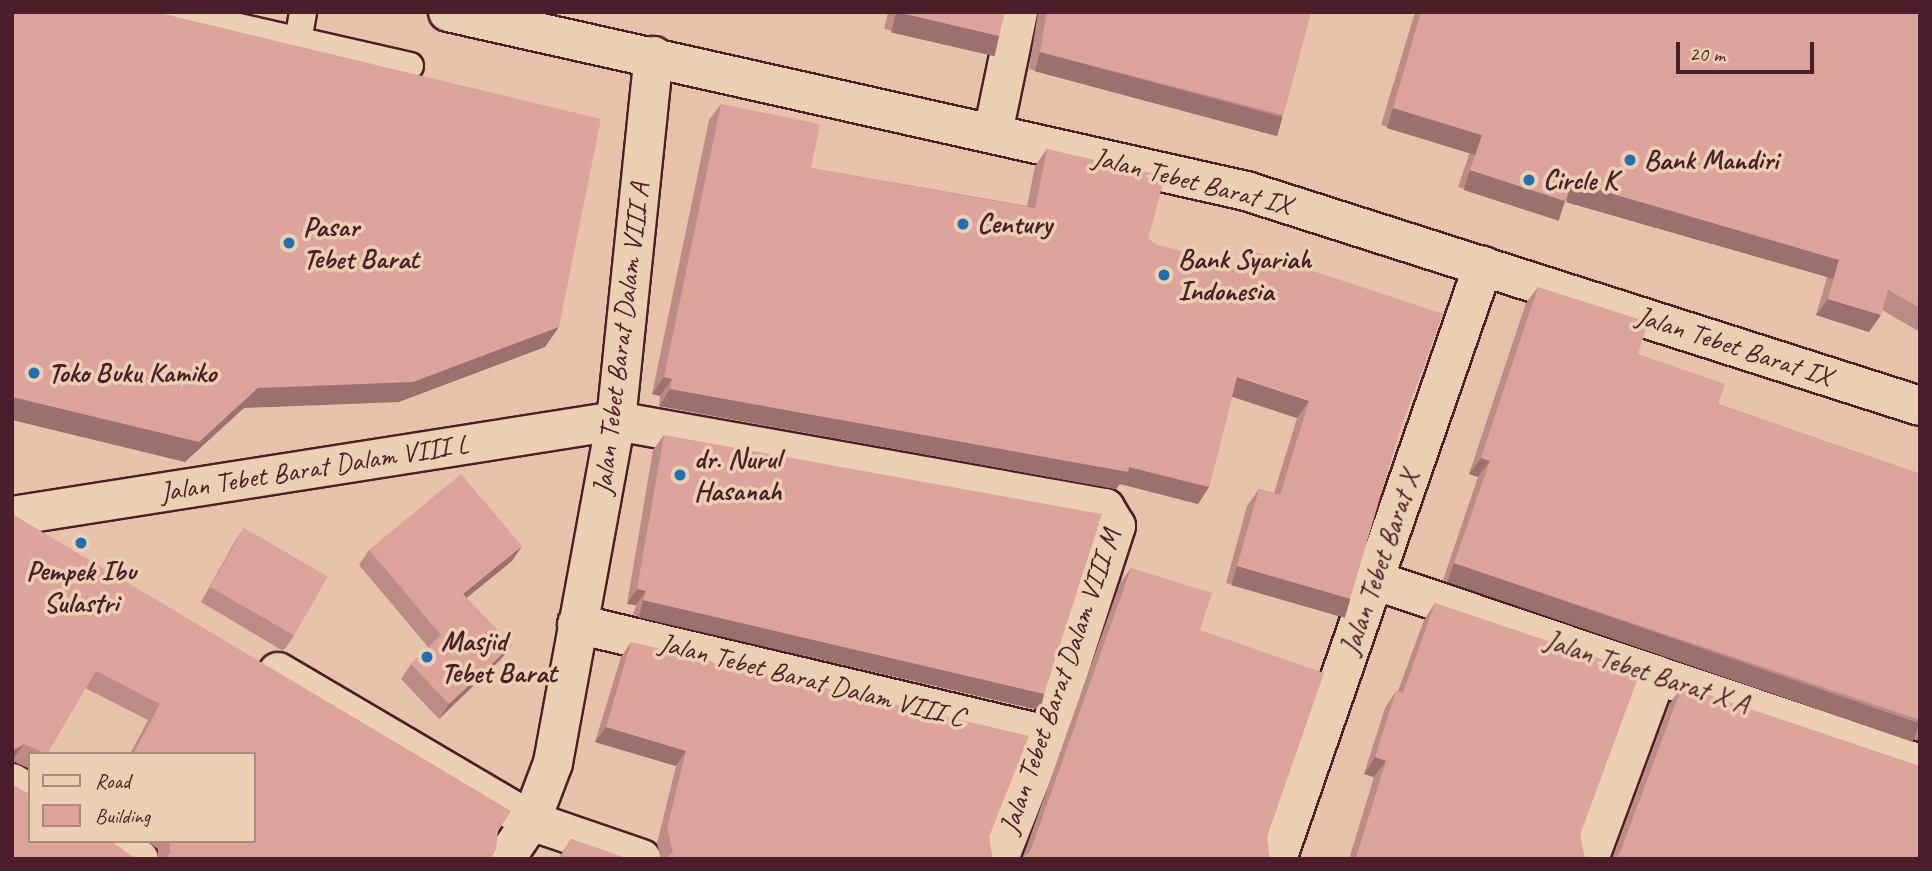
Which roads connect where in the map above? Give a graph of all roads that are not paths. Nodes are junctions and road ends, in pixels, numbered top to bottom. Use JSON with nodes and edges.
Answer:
{"nodes":[{"id":1,"x":173,"y":12,"type":"edge"},
{"id":2,"x":303,"y":12,"type":"edge"},
{"id":3,"x":448,"y":12,"type":"edge"},
{"id":4,"x":1018,"y":12,"type":"edge"},
{"id":5,"x":298,"y":41,"type":"junction"},
{"id":6,"x":654,"y":56,"type":"junction"},
{"id":7,"x":410,"y":66,"type":"dead end"},
{"id":8,"x":993,"y":133,"type":"junction"},
{"id":9,"x":1483,"y":266,"type":"junction"},
{"id":10,"x":1920,"y":406,"type":"edge"},
{"id":11,"x":616,"y":421,"type":"junction"},
{"id":12,"x":1105,"y":508,"type":"joint"},
{"id":13,"x":12,"y":517,"type":"edge"},
{"id":14,"x":60,"y":545,"type":"edge"},
{"id":15,"x":1374,"y":579,"type":"junction"},
{"id":16,"x":577,"y":624,"type":"junction"},
{"id":17,"x":241,"y":651,"type":"edge"},
{"id":18,"x":1657,"y":675,"type":"junction"},
{"id":19,"x":1048,"y":735,"type":"junction"},
{"id":20,"x":1920,"y":764,"type":"edge"},
{"id":21,"x":12,"y":783,"type":"edge"},
{"id":22,"x":28,"y":793,"type":"edge"},
{"id":23,"x":531,"y":821,"type":"junction"},
{"id":24,"x":112,"y":843,"type":"edge"},
{"id":25,"x":139,"y":859,"type":"edge"},
{"id":26,"x":505,"y":859,"type":"edge"},
{"id":27,"x":642,"y":859,"type":"edge"},
{"id":28,"x":999,"y":859,"type":"edge"},
{"id":29,"x":1277,"y":859,"type":"edge"},
{"id":30,"x":1590,"y":859,"type":"edge"}],
"edges":[{"from":1,"to":5,"type":"lane"},
{"from":2,"to":5,"type":"lane"},
{"from":3,"to":6,"type":"street","name":"Jalan Tebet Barat IX"},
{"from":4,"to":8,"type":"street"},
{"from":5,"to":7,"type":"lane"},
{"from":6,"to":8,"type":"street","name":"Jalan Tebet Barat IX"},
{"from":6,"to":11,"type":"street","name":"Jalan Tebet Barat Dalam VIII A"},
{"from":8,"to":9,"type":"street","name":"Jalan Tebet Barat IX"},
{"from":9,"to":10,"type":"street","name":"Jalan Tebet Barat IX"},
{"from":9,"to":15,"type":"street","name":"Jalan Tebet Barat X"},
{"from":11,"to":12,"type":"street","name":"Jalan Tebet Barat Dalam VIII L"},
{"from":11,"to":13,"type":"street","name":"Jalan Tebet Barat Dalam VIII L"},
{"from":11,"to":16,"type":"street","name":"Jalan Tebet Barat Dalam VIII A"},
{"from":12,"to":19,"type":"street","name":"Jalan Tebet Barat Dalam VIII M"},
{"from":13,"to":14,"type":"street"},
{"from":15,"to":18,"type":"street","name":"Jalan Tebet Barat X A"},
{"from":15,"to":29,"type":"street","name":"Jalan Tebet Barat X"},
{"from":16,"to":19,"type":"street","name":"Jalan Tebet Barat Dalam VIII C"},
{"from":16,"to":23,"type":"street","name":"Jalan Tebet Barat Dalam VIII A"},
{"from":17,"to":23,"type":"street"},
{"from":18,"to":20,"type":"street","name":"Jalan Tebet Barat X A"},
{"from":18,"to":30,"type":"street"},
{"from":19,"to":28,"type":"street","name":"Jalan Tebet Barat Dalam VIII M"},
{"from":21,"to":22,"type":"street"},
{"from":23,"to":26,"type":"street","name":"Jalan Tebet Barat Dalam VIII A"},
{"from":23,"to":27,"type":"street"},
{"from":24,"to":25,"type":"street"}]}
